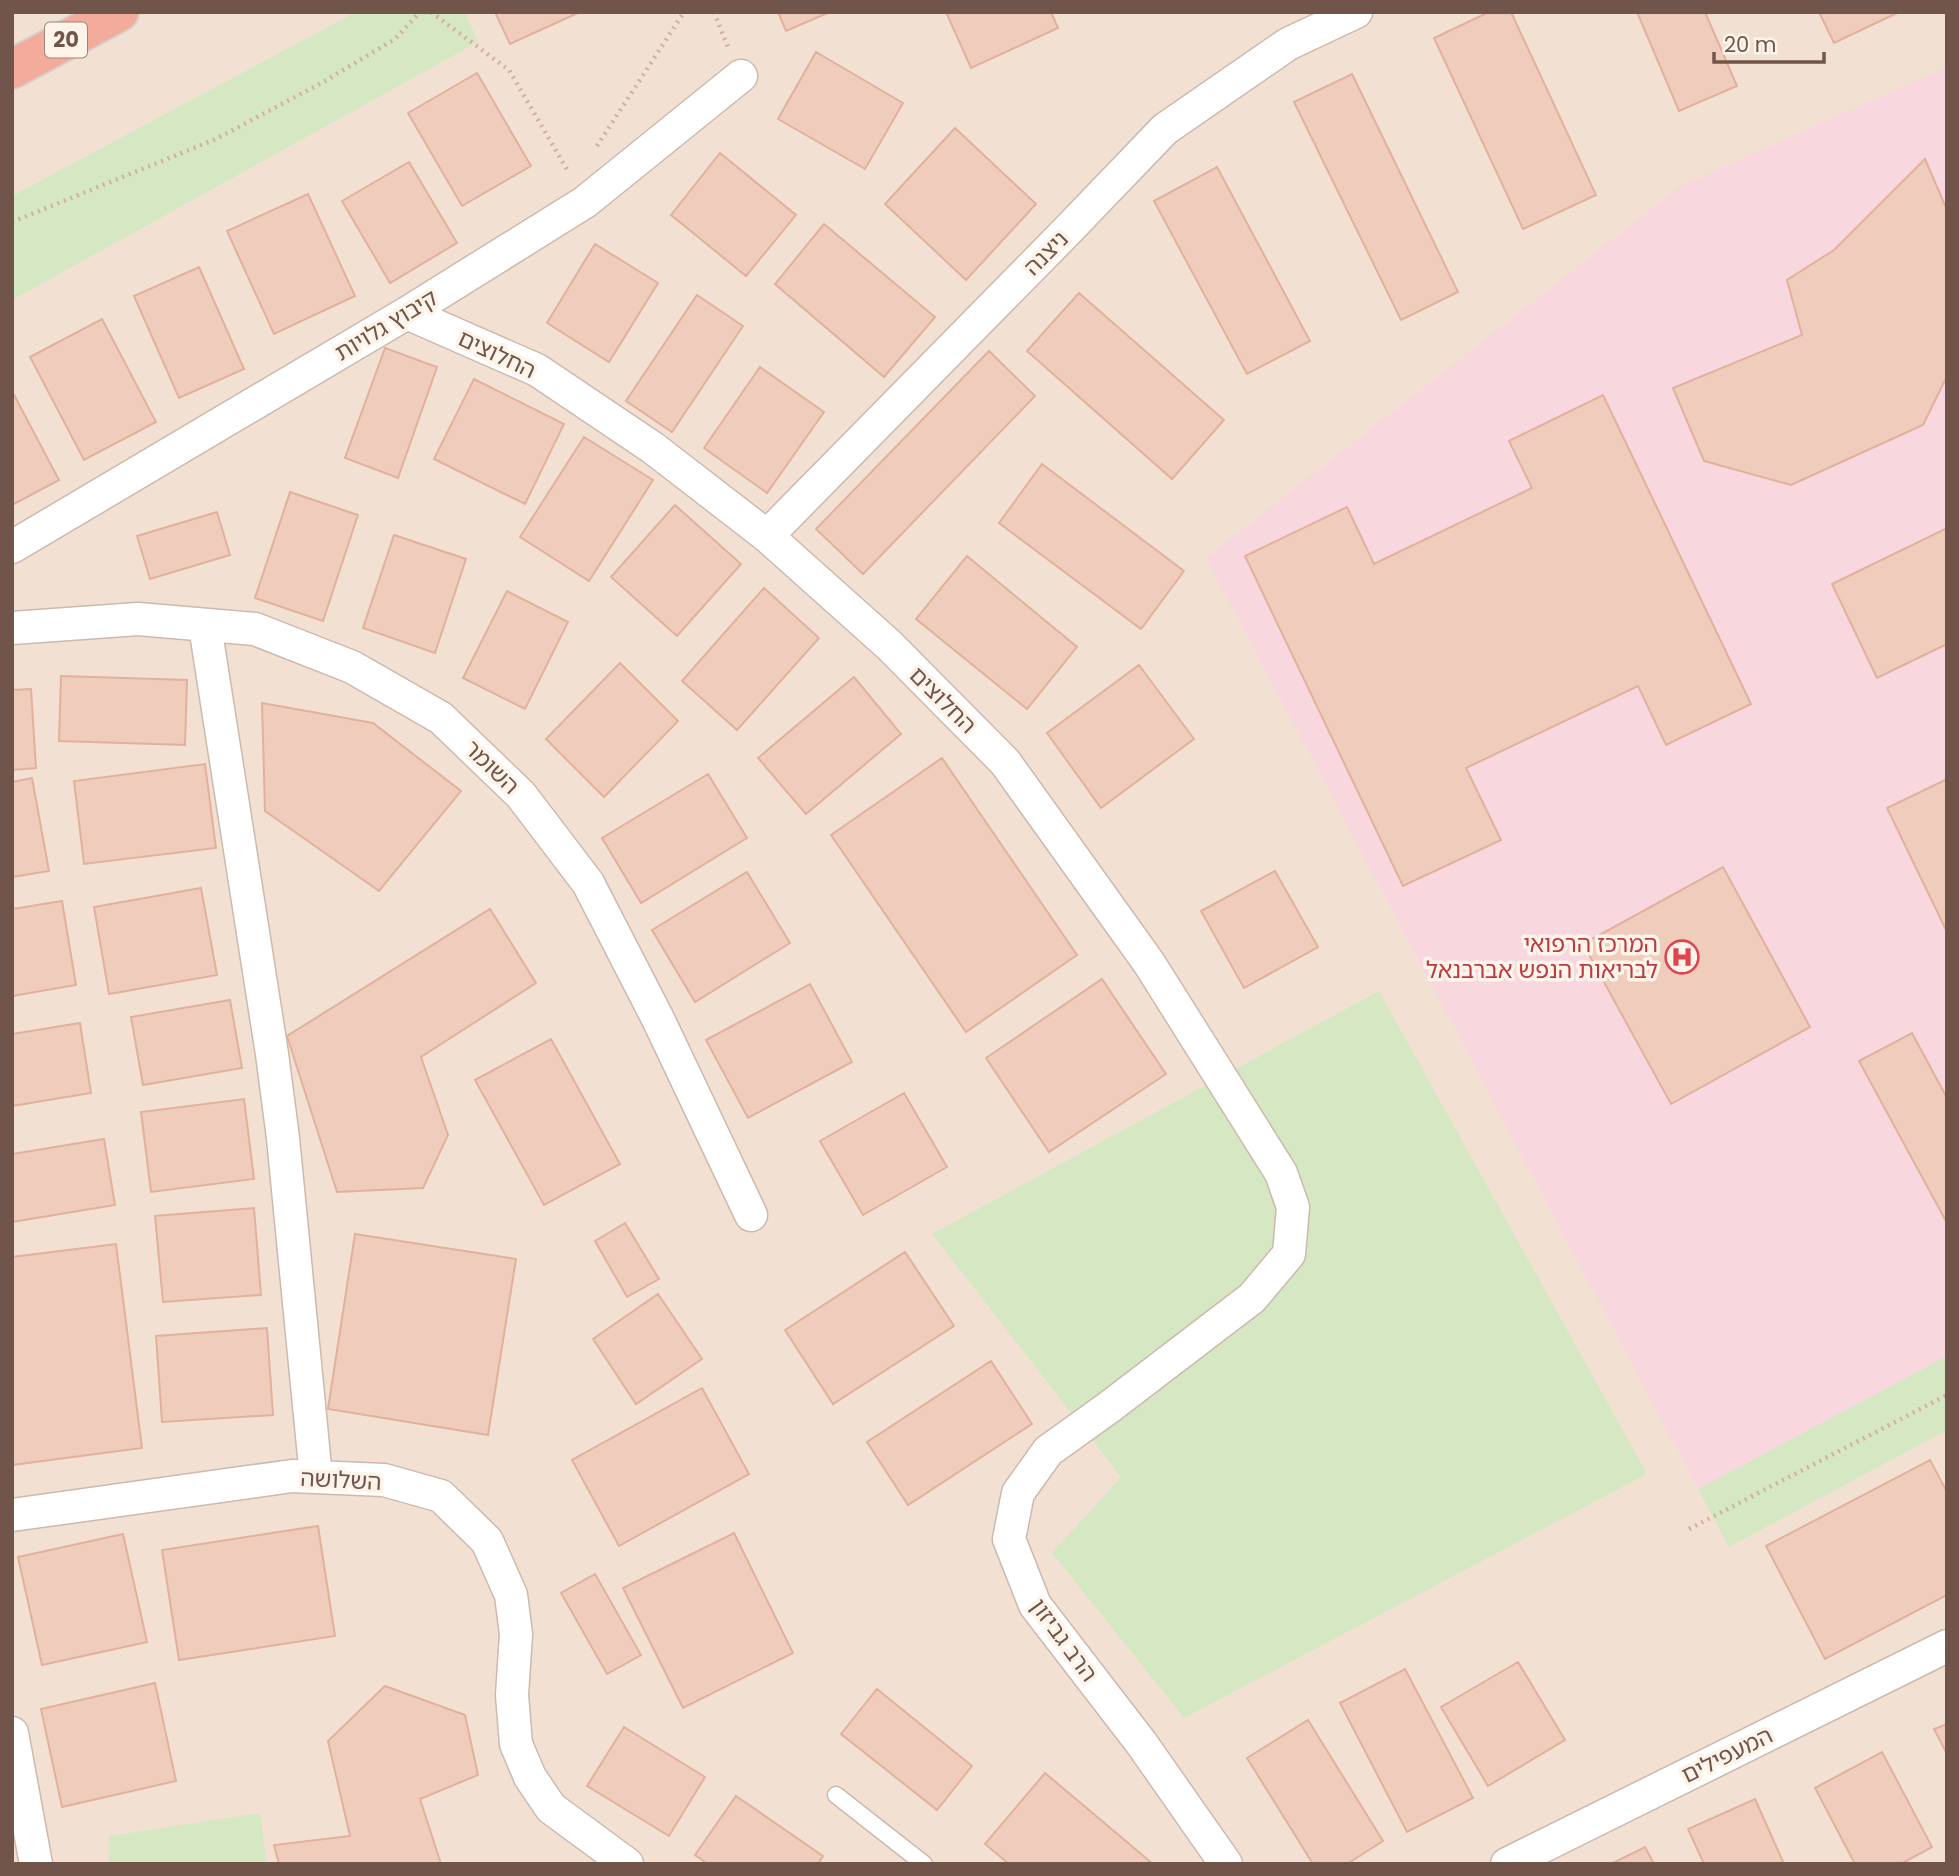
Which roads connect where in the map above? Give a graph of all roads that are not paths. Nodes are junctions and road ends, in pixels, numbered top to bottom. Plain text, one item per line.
1 (119, 12) edge
2 (1356, 12) edge
3 (12, 69) edge
4 (741, 76) dead end
5 (407, 313) junction
6 (767, 536) junction
7 (12, 547) edge
8 (205, 626) junction
9 (12, 628) edge
10 (751, 1215) dead end
11 (1289, 1254) joint
12 (316, 1477) junction
13 (12, 1515) edge
14 (1947, 1646) edge
15 (12, 1734) edge
16 (836, 1795) dead end
17 (36, 1864) edge
18 (626, 1864) edge
19 (924, 1864) edge
20 (1226, 1864) edge
21 (1507, 1864) edge

1 - 3 highway, 20
2 - 6 street, ניצנה
4 - 5 street, קיבוץ גלויות
5 - 6 street, החלוצים
5 - 7 street, קיבוץ גלויות
6 - 11 street, החלוצים
8 - 9 street, השומר
8 - 10 street, השומר
8 - 12 street
11 - 20 street, הרב גביזון
12 - 13 street, השלושה
12 - 18 street, השלושה
14 - 21 street, המעפילים
15 - 17 street
16 - 19 lane

